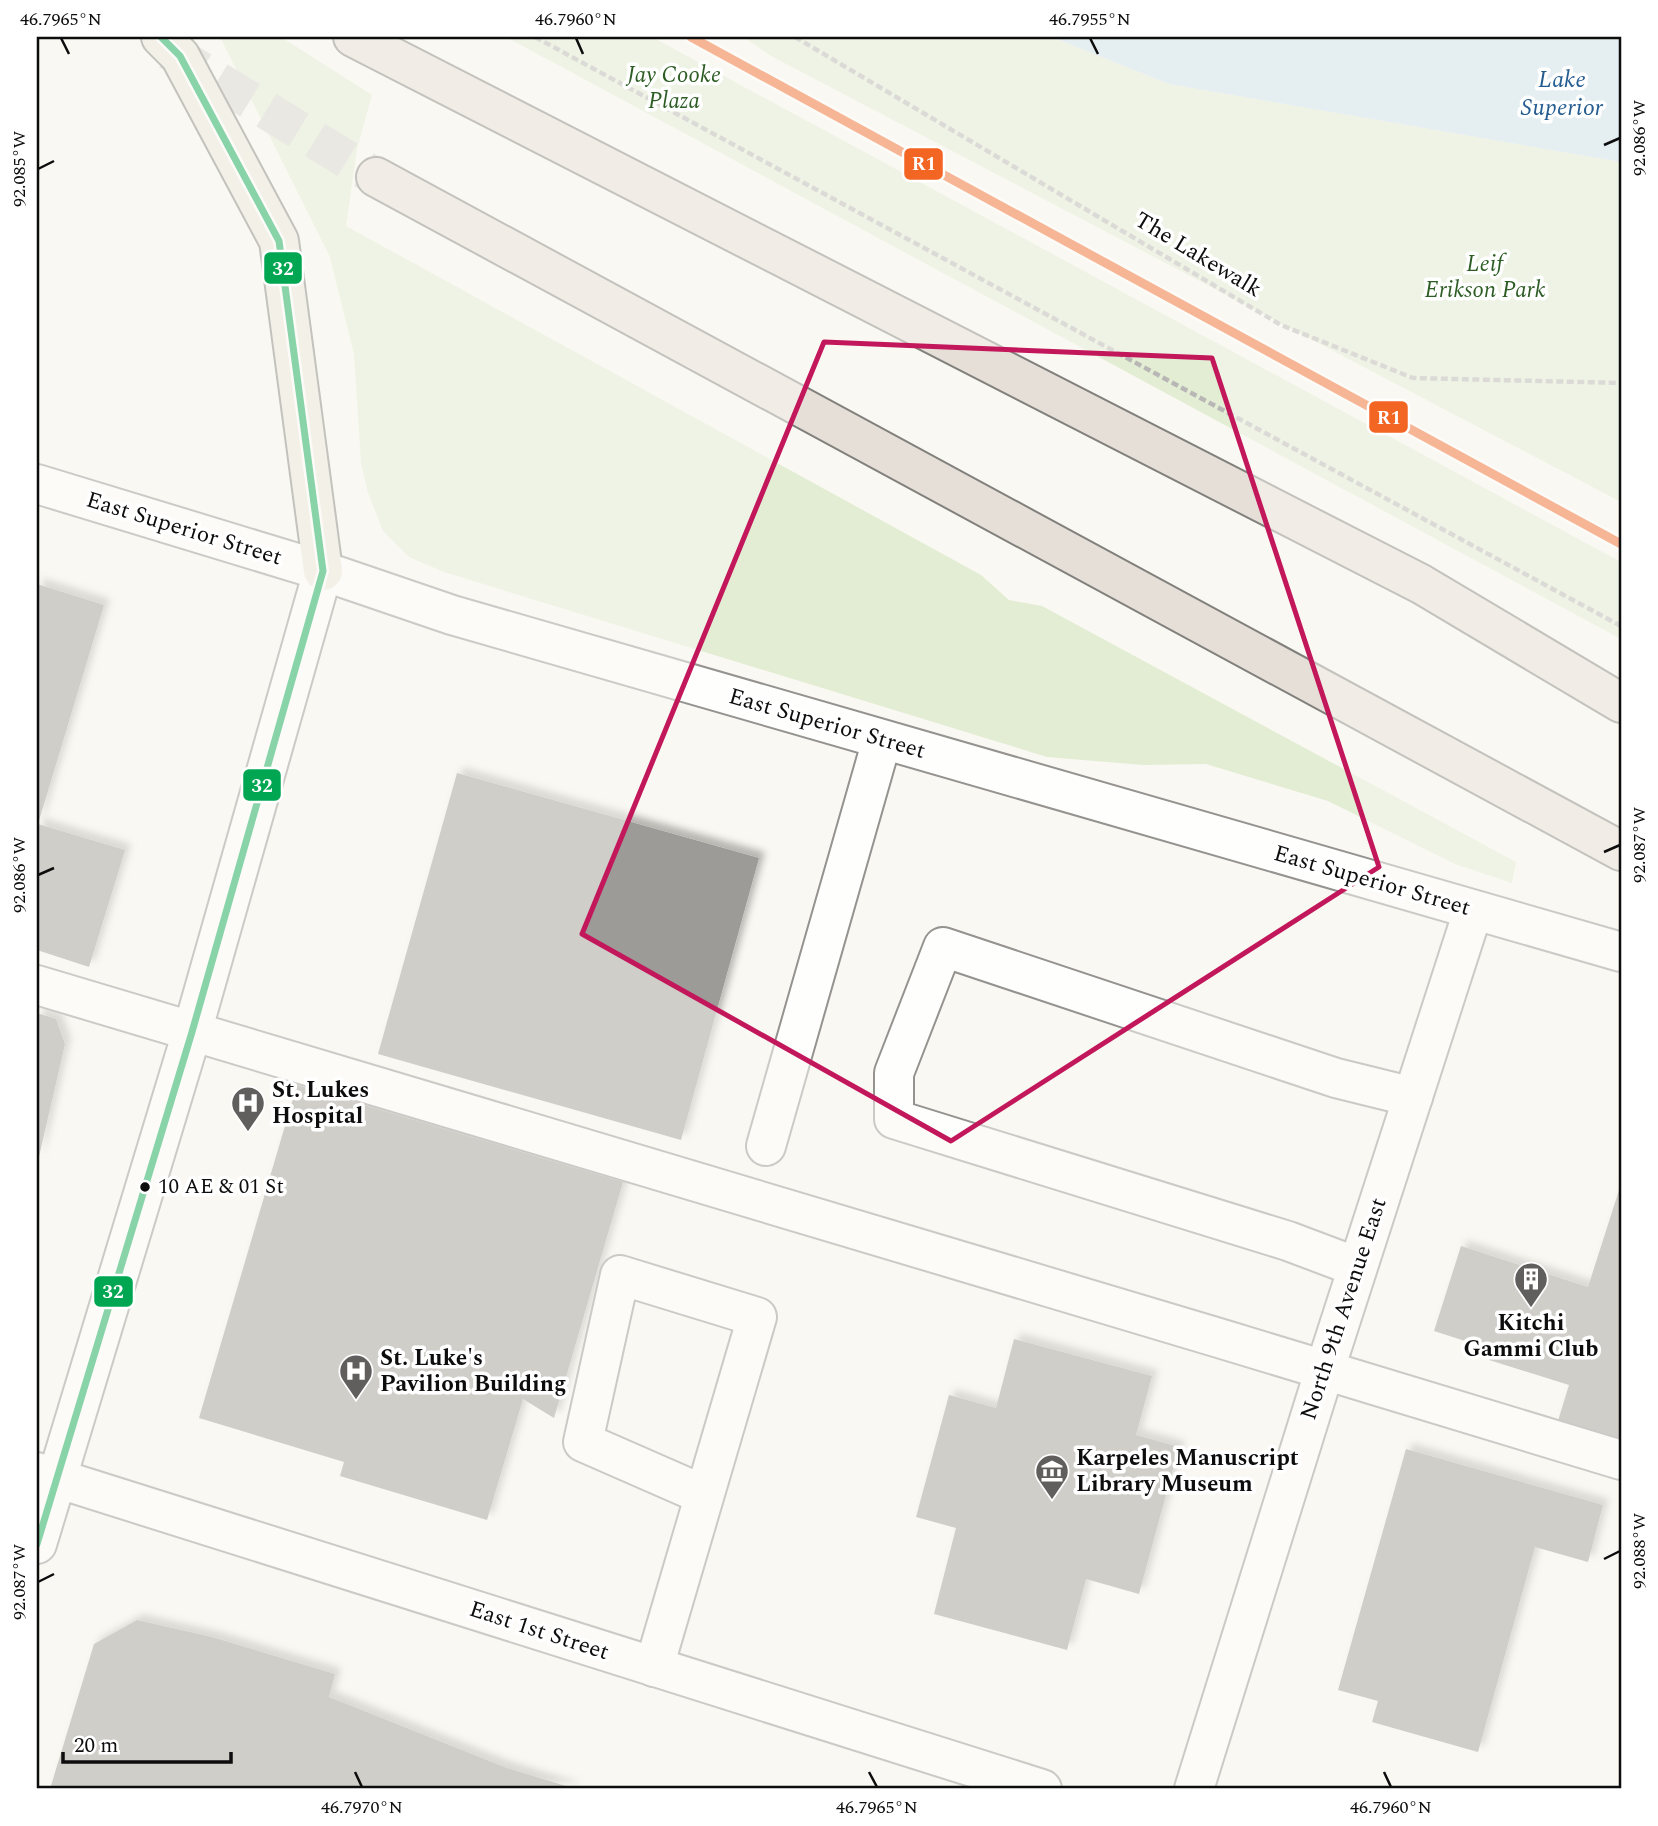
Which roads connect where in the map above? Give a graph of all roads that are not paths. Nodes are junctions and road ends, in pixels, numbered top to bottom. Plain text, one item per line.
1 (161, 37) edge
2 (353, 37) edge
3 (376, 177) tunnel mouth
4 (37, 484) edge
5 (323, 571) junction
6 (1621, 703) edge
7 (882, 740) junction
8 (1621, 850) edge
9 (1473, 911) junction
10 (1621, 952) edge
11 (37, 985) edge
12 (192, 1032) junction
13 (1413, 1097) junction
14 (766, 1146) dead end
15 (1357, 1267) junction
16 (1325, 1369) junction
17 (1621, 1460) edge
18 (47, 1475) edge
19 (704, 1495) junction
20 (37, 1544) edge
21 (654, 1667) junction
22 (1042, 1789) edge
23 (1194, 1789) edge

1 - 5 main road
2 - 6 highway
3 - 8 highway
4 - 5 street, East Superior Street
5 - 7 street, East Superior Street
5 - 12 street
7 - 9 street, East Superior Street
7 - 14 street
9 - 10 street, East Superior Street
9 - 13 street, North 9th Avenue East
11 - 12 street
12 - 16 street
12 - 18 street
13 - 15 street, North 9th Avenue East
13 - 15 street
15 - 16 street, North 9th Avenue East
16 - 17 street
16 - 23 street, North 9th Avenue East
18 - 20 street
18 - 21 street, East 1st Street
19 - 19 street
19 - 21 street
21 - 22 street, East 1st Street

